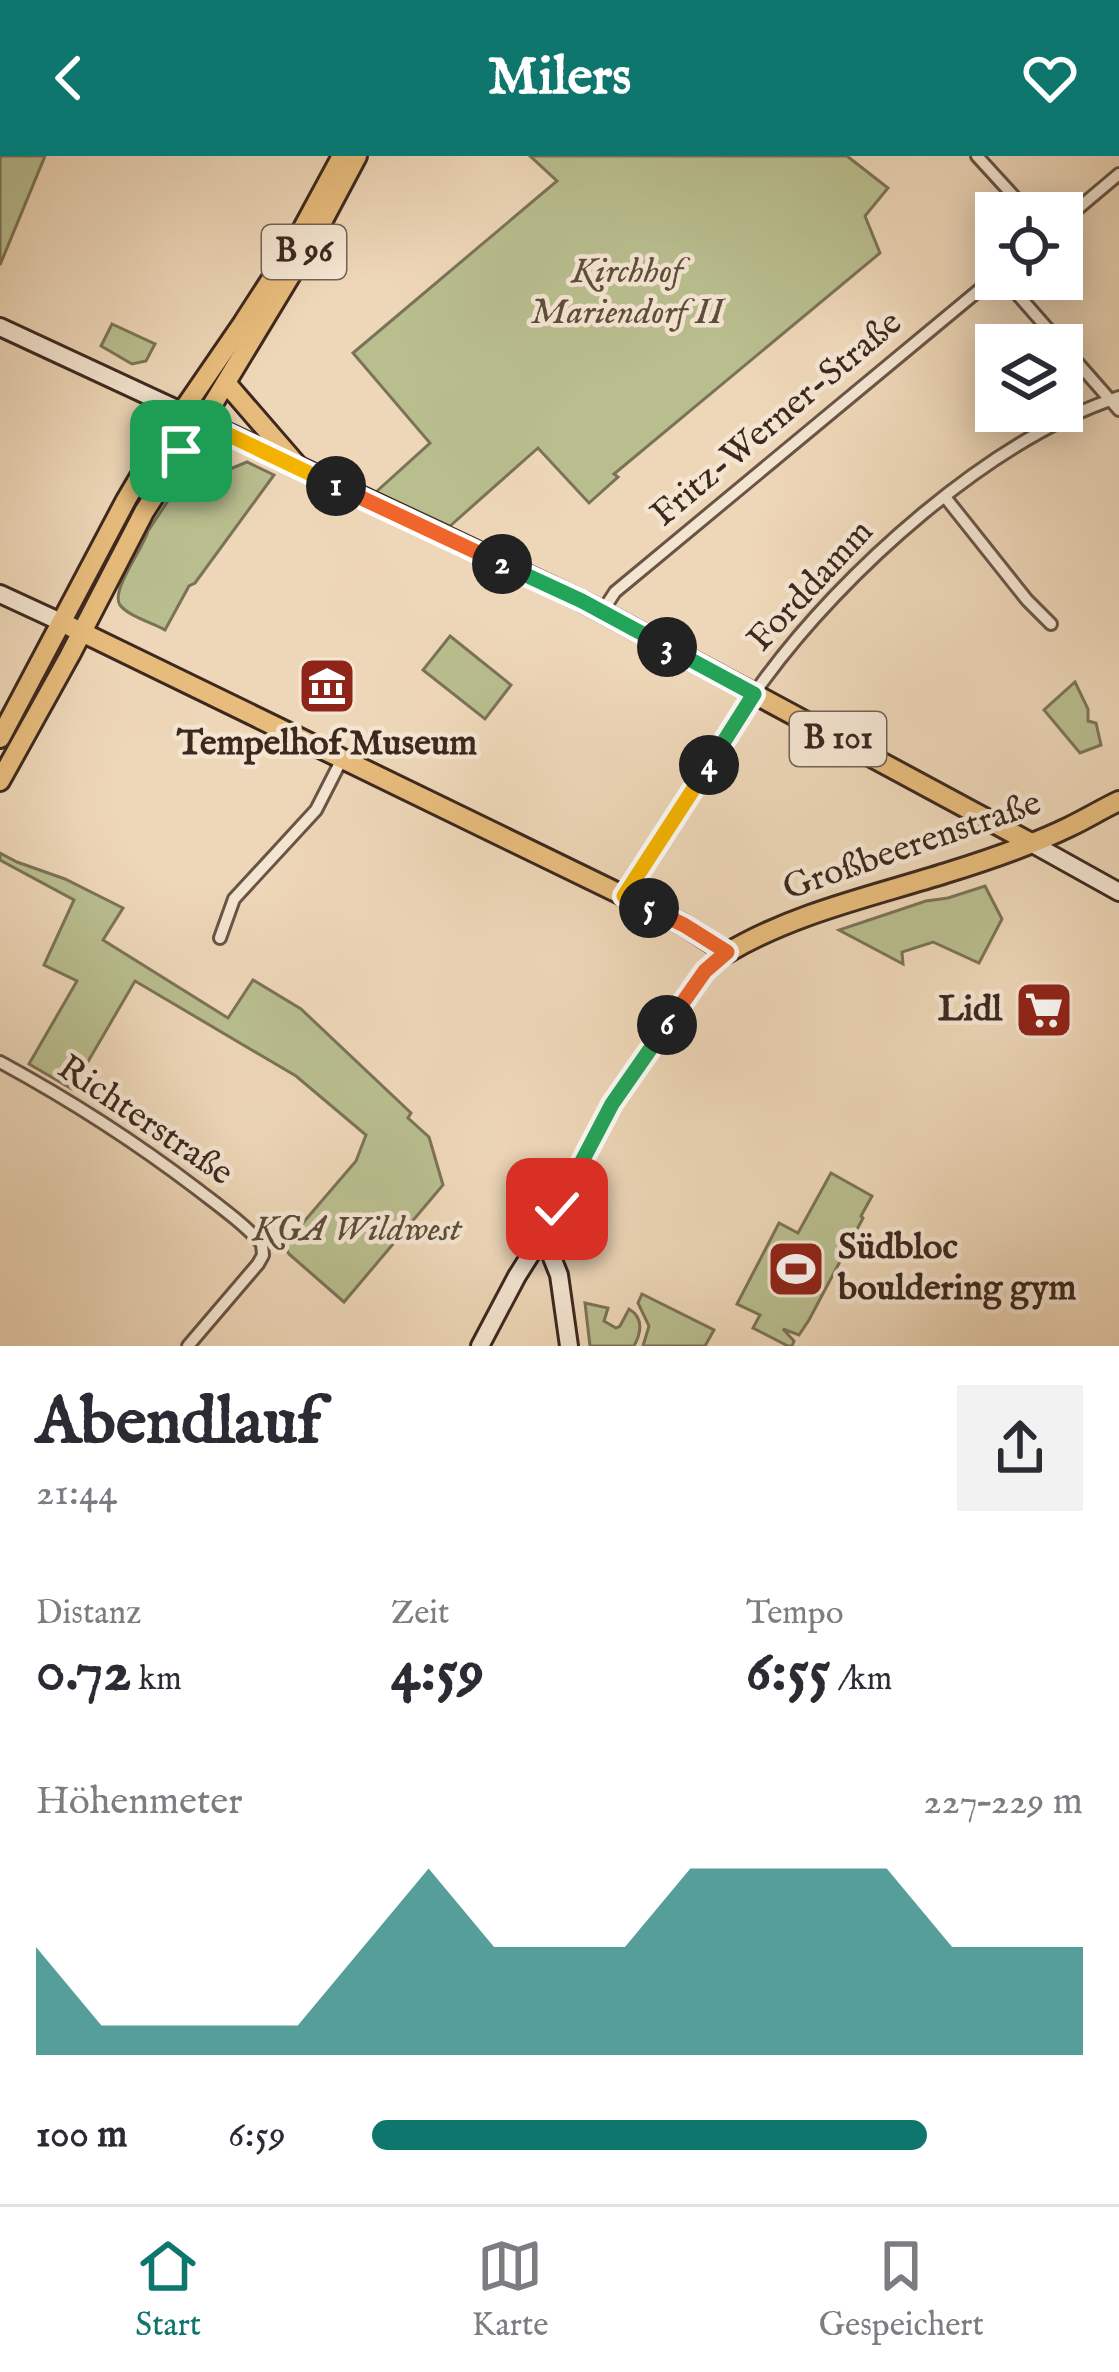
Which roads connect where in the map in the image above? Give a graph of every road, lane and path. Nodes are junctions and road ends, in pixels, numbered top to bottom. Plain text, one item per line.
1 (342, 156) edge
2 (357, 156) edge
3 (977, 156) edge
4 (1119, 174) edge
5 (1010, 192) edge
6 (1083, 204) edge
7 (975, 298) edge
8 (1020, 300) edge
9 (1043, 324) edge
10 (0, 327) edge
11 (1083, 367) edge
12 (226, 383) junction
13 (1116, 402) edge
14 (183, 412) junction
15 (202, 422) junction
16 (302, 470) junction
17 (945, 497) junction
18 (0, 594) edge
19 (602, 612) junction
20 (63, 623) junction
21 (1051, 624) dead end
22 (82, 632) junction
23 (754, 694) junction
24 (0, 738) edge
25 (342, 759) junction
26 (0, 781) edge
27 (1119, 801) edge
28 (1031, 843) junction
29 (1119, 892) edge
30 (624, 896) junction
31 (220, 938) dead end
32 (727, 952) junction
33 (0, 1062) edge
34 (543, 1235) junction
35 (188, 1346) edge
36 (480, 1346) edge
37 (569, 1346) edge

1 - 14 main road, B 96
2 - 12 main road, B 96
3 - 5 street
4 - 6 street
7 - 19 street, Fritz-Werner-Straße
8 - 9 street
10 - 14 main road
11 - 13 street
12 - 15 main road, B 96
12 - 16 main road, B 101
13 - 17 street, Forddamm
14 - 15 main road
14 - 20 main road, B 96
15 - 16 main road, B 101
15 - 22 main road, B 96
16 - 19 main road, B 101
17 - 21 street
17 - 23 street, Forddamm
18 - 20 main road
19 - 23 main road, B 101
20 - 22 main road
20 - 24 main road, B 96
22 - 25 main road
22 - 26 main road, B 96
23 - 28 main road, B 101
23 - 30 street, Forddamm
25 - 30 main road
25 - 31 street
27 - 28 main road, Großbeerenstraße
28 - 29 main road
28 - 32 main road, Großbeerenstraße
30 - 32 main road
32 - 34 main road
33 - 35 street, Richterstraße
34 - 36 main road
34 - 37 main road

